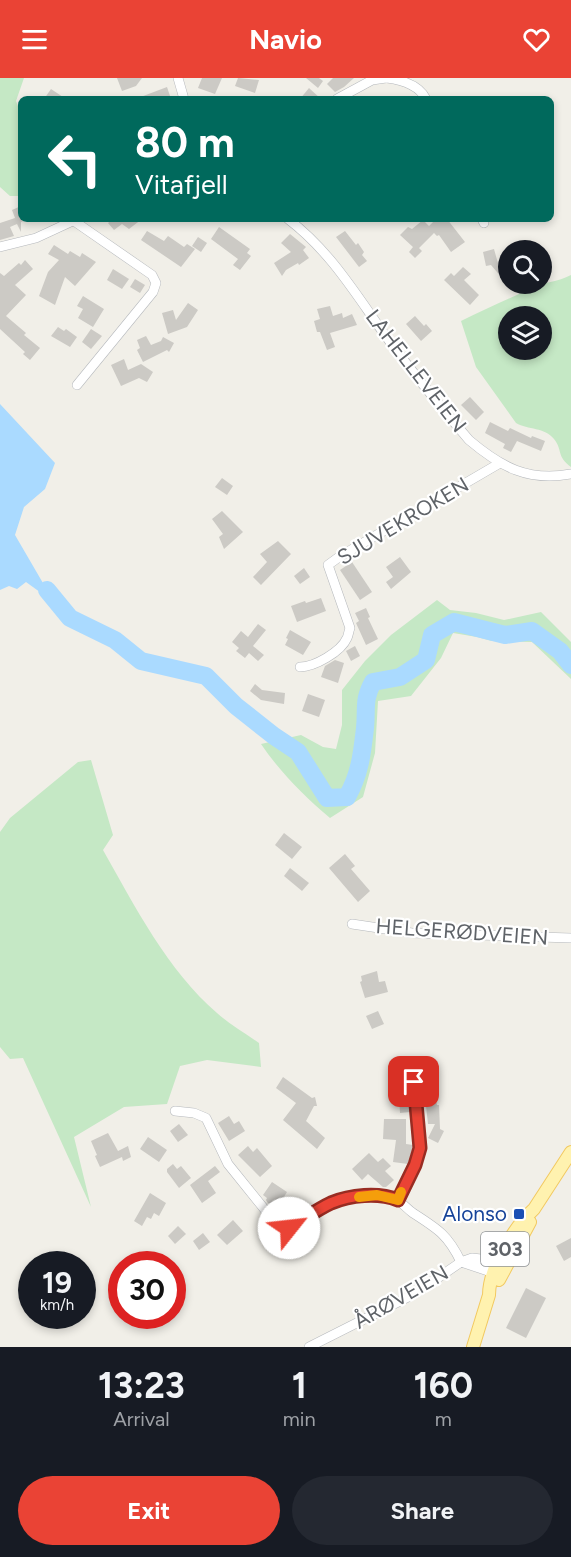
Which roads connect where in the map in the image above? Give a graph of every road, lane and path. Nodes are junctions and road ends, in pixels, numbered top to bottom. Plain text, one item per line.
1 (178, 78) edge
2 (387, 78) edge
3 (183, 96) edge
4 (343, 96) edge
5 (424, 96) edge
6 (71, 222) edge
7 (78, 222) edge
8 (291, 222) edge
9 (0, 247) edge
10 (77, 385) dead end
11 (500, 463) junction
12 (571, 474) edge
13 (300, 667) dead end
14 (352, 924) dead end
15 (571, 938) edge
16 (414, 1082) dead end
17 (175, 1111) dead end
18 (571, 1152) edge
19 (398, 1200) junction
20 (461, 1262) junction
21 (499, 1268) junction
22 (309, 1347) edge
23 (473, 1347) edge

1 - 3 street
2 - 4 street
2 - 5 street
6 - 9 street
7 - 10 street
8 - 11 street, LAHELLEVEIEN
11 - 12 street, LAHELLEVEIEN
11 - 13 street, SJUVEKROKEN
14 - 15 street, HELGERØDVEIEN
16 - 19 street
17 - 19 street
18 - 21 main road, 303
19 - 20 street
20 - 21 street, ÅRØVEIEN
20 - 22 street, ÅRØVEIEN
21 - 23 main road, 303

